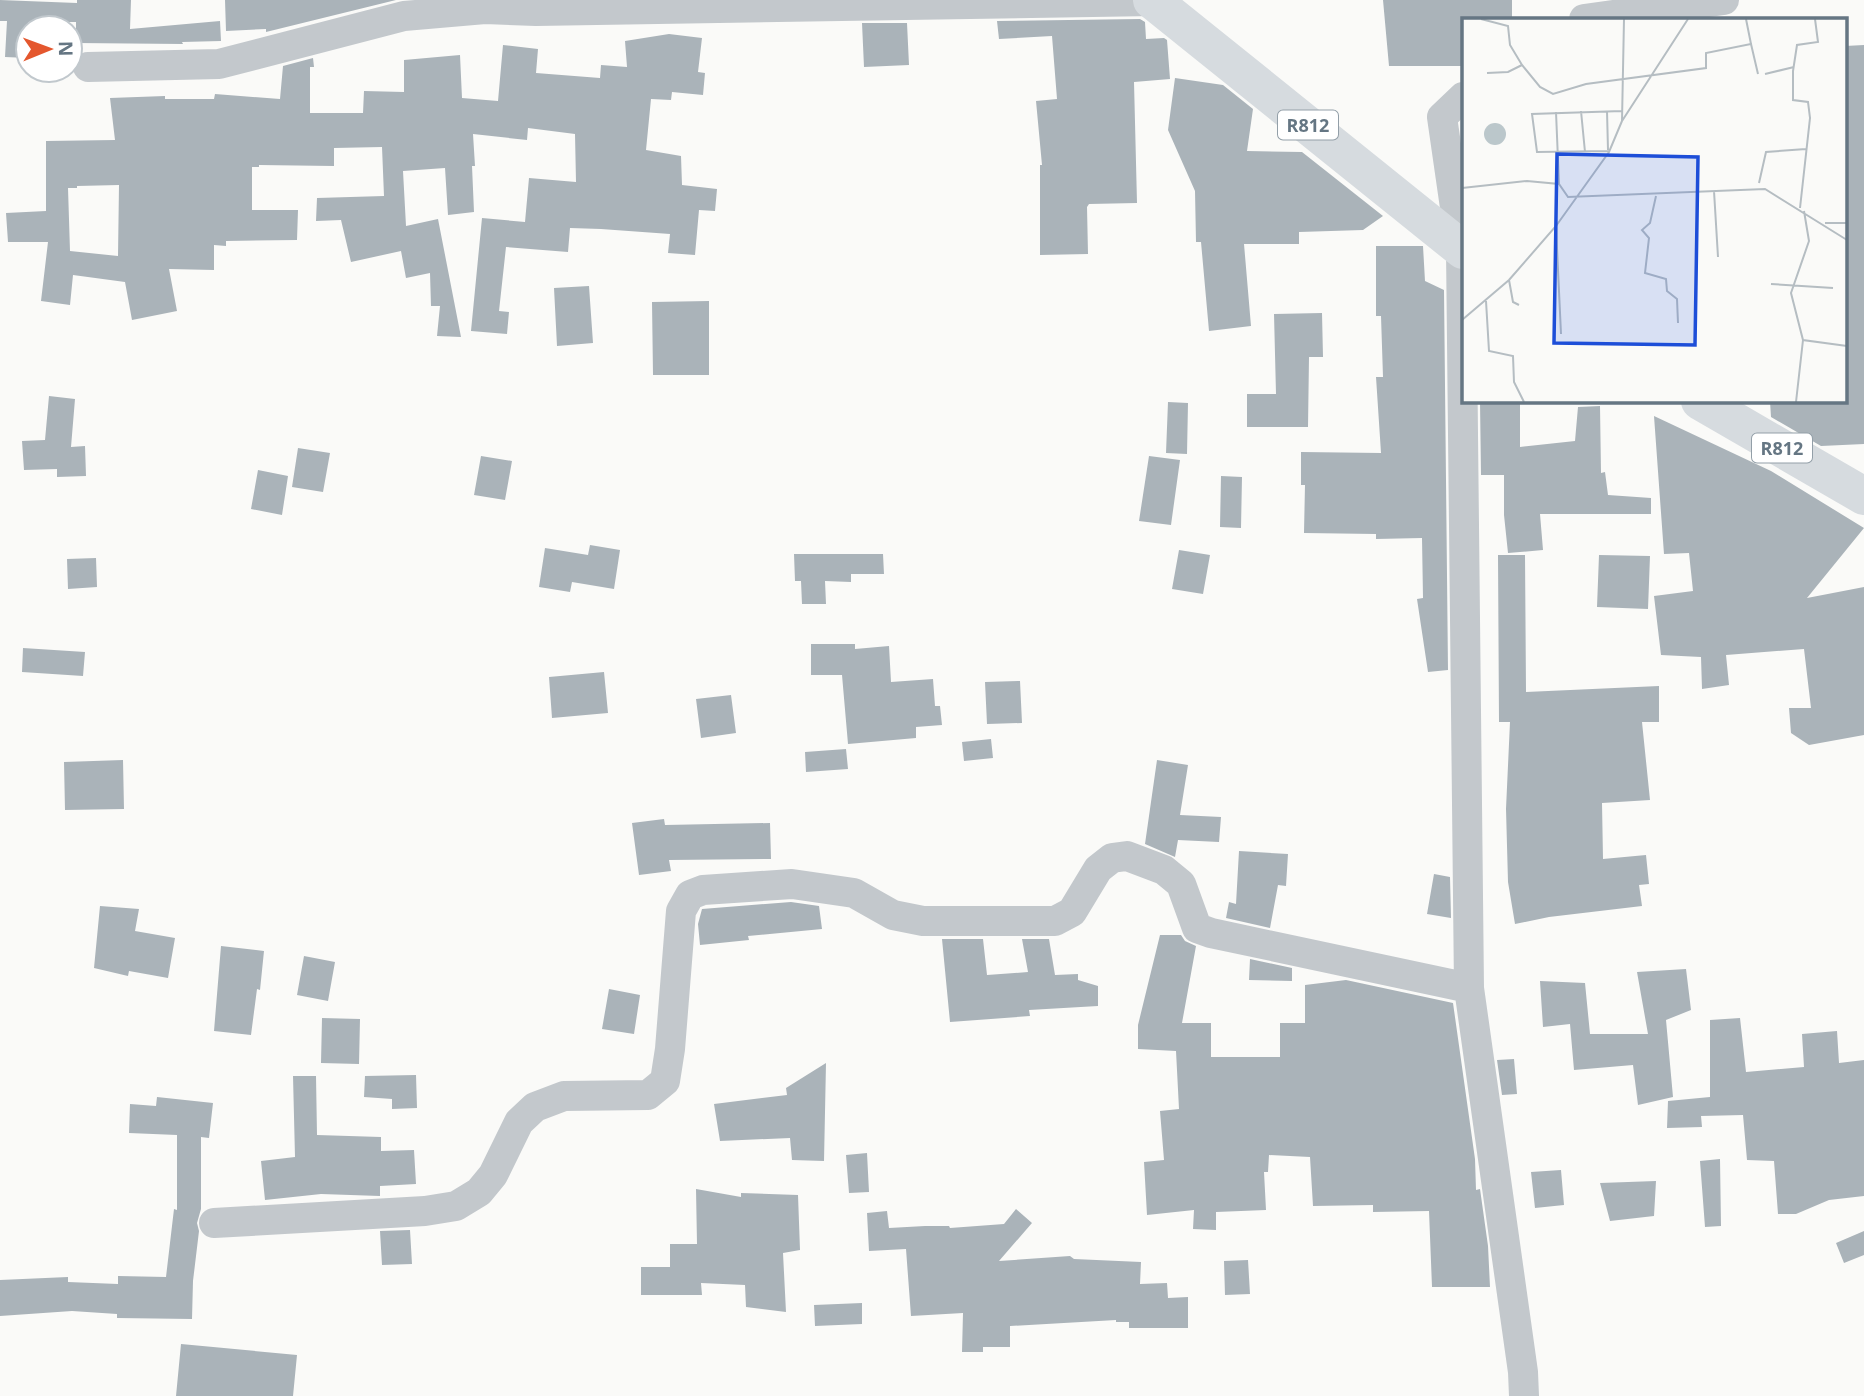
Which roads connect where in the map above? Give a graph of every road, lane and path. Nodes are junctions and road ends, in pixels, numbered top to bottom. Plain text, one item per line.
1 (1568, 0) edge
2 (1724, 0) edge
3 (1153, 1) edge
4 (1568, 18) edge
5 (1591, 18) edge
6 (88, 67) dead end
7 (1462, 98) edge
8 (1462, 249) edge
9 (1463, 402) edge
10 (1702, 402) edge
11 (1864, 496) edge
12 (1469, 988) junction
13 (214, 1223) dead end
14 (1524, 1396) edge

1 - 4 street
2 - 5 street
3 - 6 street
3 - 8 main road, R812
7 - 8 street
9 - 12 street
10 - 11 main road, R812
12 - 13 street
12 - 14 street

